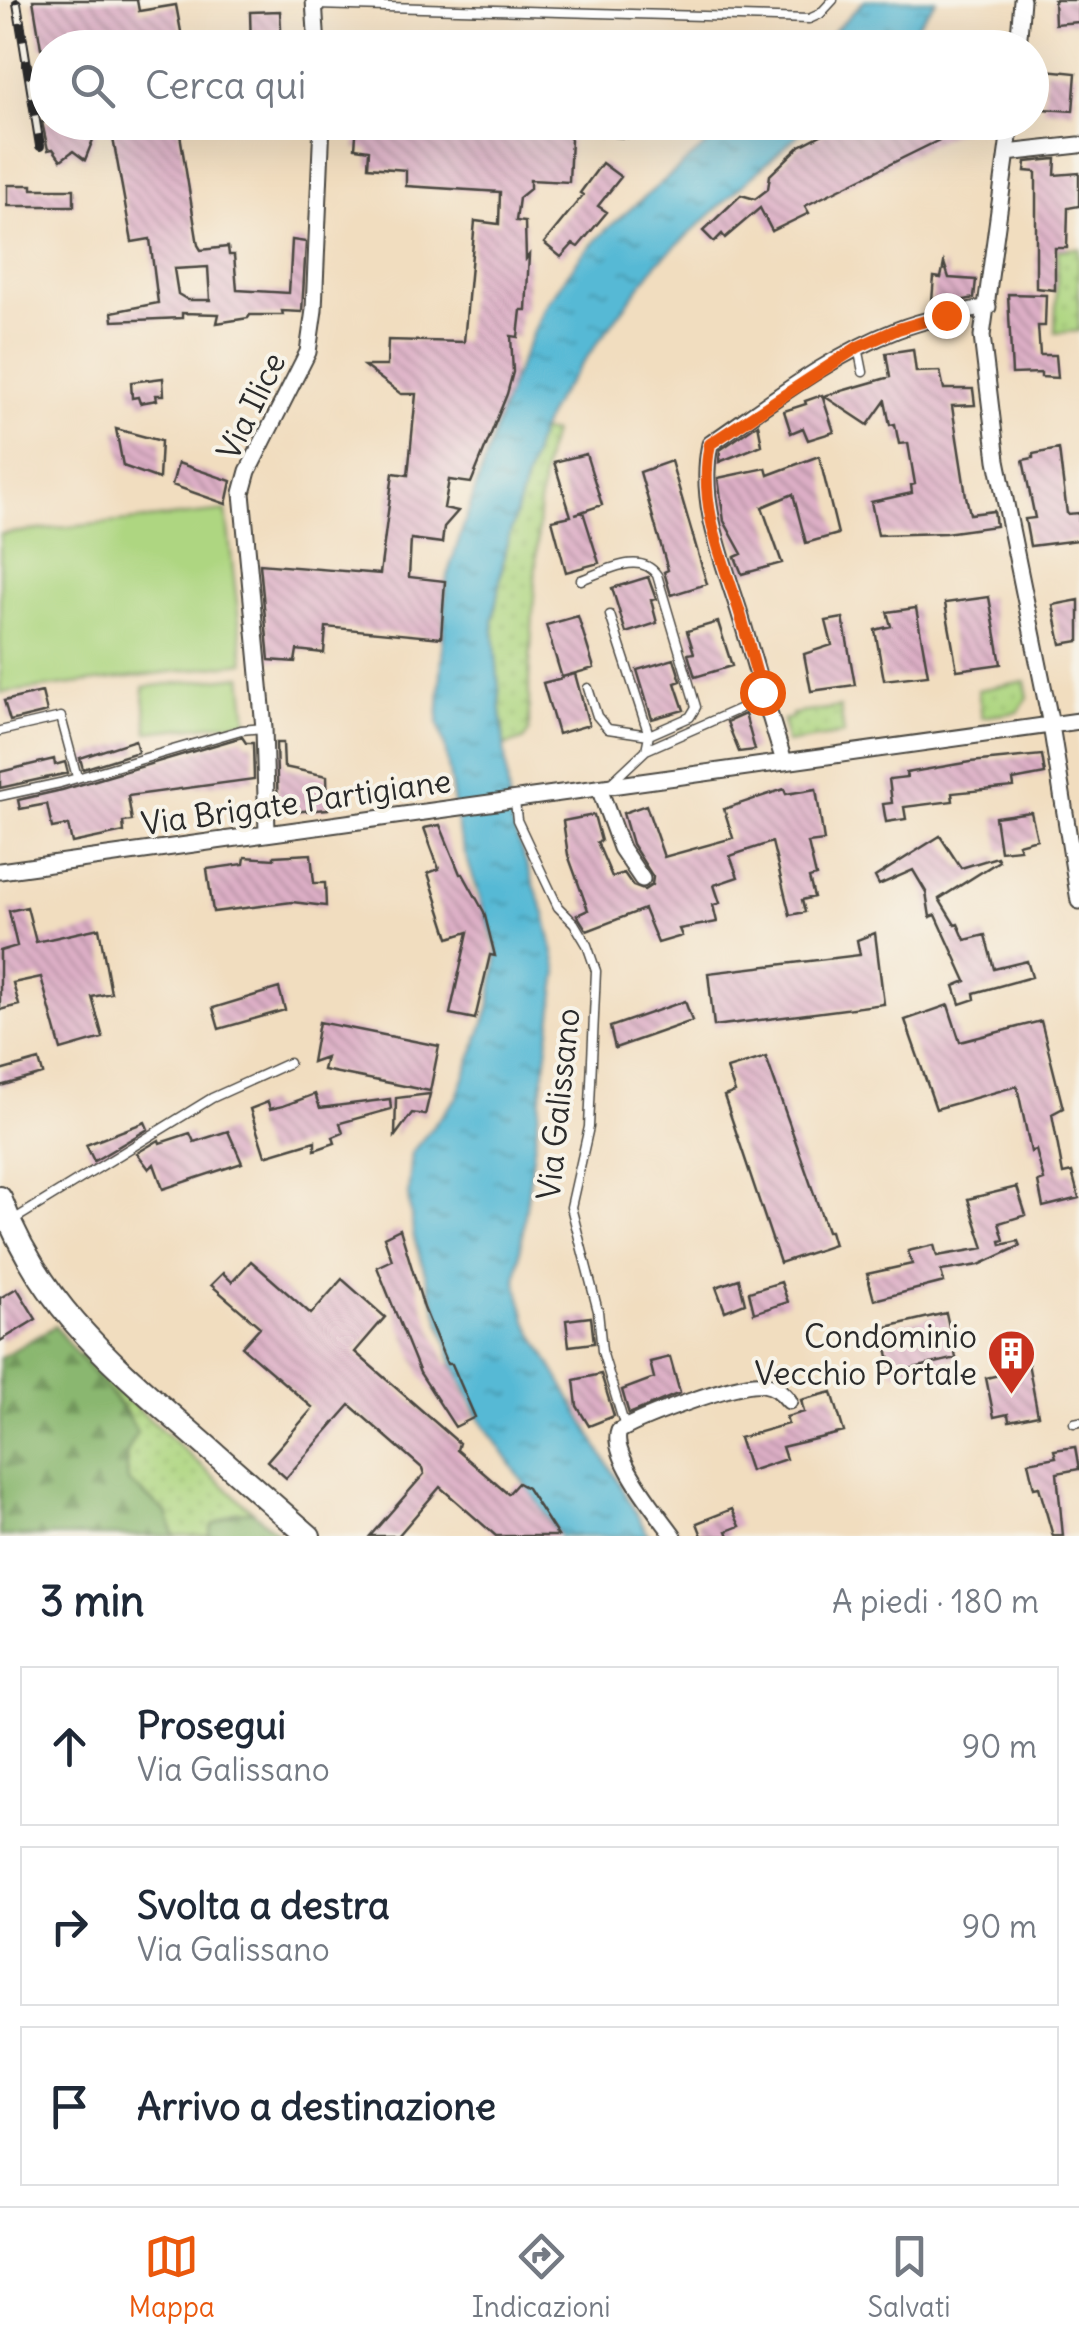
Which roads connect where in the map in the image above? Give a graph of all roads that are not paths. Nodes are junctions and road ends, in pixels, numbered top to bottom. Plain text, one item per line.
1 (832, 0) edge
2 (1022, 0) edge
3 (314, 2) edge
4 (316, 30) edge
5 (1020, 30) edge
6 (321, 140) edge
7 (1008, 140) edge
8 (1079, 146) edge
9 (1006, 153) junction
10 (988, 307) junction
11 (858, 347) junction
12 (864, 372) dead end
13 (581, 580) dead end
14 (610, 615) dead end
15 (588, 688) dead end
16 (762, 692) junction
17 (1079, 721) edge
18 (1051, 725) junction
19 (264, 728) junction
20 (0, 731) edge
21 (649, 734) junction
22 (646, 750) junction
23 (784, 761) junction
24 (77, 776) junction
25 (604, 787) junction
26 (0, 796) edge
27 (515, 801) junction
28 (267, 832) junction
29 (0, 871) edge
30 (642, 879) dead end
31 (1079, 901) edge
32 (289, 1064) dead end
33 (3, 1206) edge
34 (789, 1400) dead end
35 (625, 1427) junction
36 (309, 1536) edge
37 (674, 1536) edge

1 - 3 lane
2 - 5 street
3 - 4 street
6 - 19 street, Via Ilice
7 - 9 street
8 - 9 street
9 - 10 street
10 - 11 street
10 - 18 street
11 - 12 lane
11 - 16 street
13 - 21 lane
14 - 21 lane
15 - 21 lane
16 - 22 lane
16 - 23 street
17 - 18 street, Via Brigate Partigiane
18 - 23 street, Via Brigate Partigiane
18 - 31 street
19 - 24 lane
19 - 28 street, Via Ilice
20 - 24 lane
21 - 22 lane
22 - 25 lane
23 - 25 street, Via Brigate Partigiane
24 - 26 lane
25 - 27 street, Via Brigate Partigiane
25 - 30 street
27 - 28 street, Via Brigate Partigiane
27 - 35 lane, Via Galissano
28 - 29 street, Via Brigate Partigiane
32 - 33 lane
33 - 36 main road
34 - 35 street
35 - 37 street, Via Galissano

